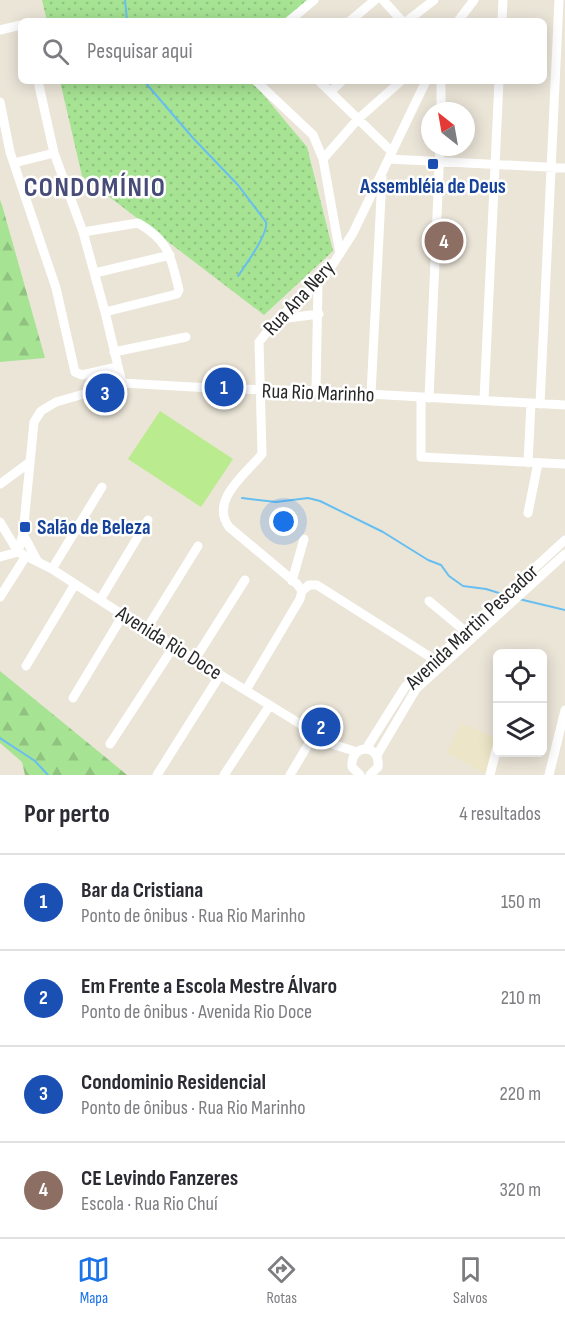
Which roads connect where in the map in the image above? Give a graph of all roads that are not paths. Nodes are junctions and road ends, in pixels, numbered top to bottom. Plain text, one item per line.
1 (314, 0) edge
2 (375, 0) edge
3 (383, 0) edge
4 (434, 0) edge
5 (474, 0) edge
6 (504, 0) edge
7 (559, 0) edge
8 (293, 18) edge
9 (354, 18) edge
10 (399, 18) edge
11 (411, 18) edge
12 (460, 18) edge
13 (502, 18) edge
14 (18, 26) edge
15 (0, 30) edge
16 (39, 84) edge
17 (259, 84) edge
18 (322, 84) edge
19 (339, 84) edge
20 (398, 84) edge
21 (422, 84) edge
22 (441, 84) edge
23 (499, 84) edge
24 (330, 92) junction
25 (554, 94) junction
26 (565, 94) edge
27 (0, 102) edge
28 (441, 102) edge
29 (358, 119) junction
30 (54, 153) junction
31 (390, 155) junction
32 (439, 156) edge
33 (439, 161) junction
34 (323, 163) junction
35 (14, 164) junction
36 (494, 164) junction
37 (551, 167) junction
38 (565, 168) edge
39 (382, 171) junction
40 (83, 232) junction
41 (170, 255) junction
42 (340, 255) junction
43 (95, 273) junction
44 (318, 283) junction
45 (105, 312) junction
46 (319, 314) junction
47 (280, 319) junction
48 (186, 337) dead end
49 (114, 352) junction
50 (117, 367) junction
51 (122, 383) junction
52 (261, 390) junction
53 (316, 391) junction
54 (371, 394) junction
55 (425, 398) junction
56 (484, 400) junction
57 (536, 404) junction
58 (565, 405) edge
59 (30, 462) junction
60 (533, 463) junction
61 (565, 464) edge
62 (0, 484) edge
63 (102, 487) dead end
64 (528, 513) dead end
65 (148, 520) dead end
66 (0, 522) edge
67 (23, 534) junction
68 (304, 539) dead end
69 (565, 540) edge
70 (198, 546) dead end
71 (22, 554) junction
72 (565, 554) edge
73 (0, 557) edge
74 (38, 562) junction
75 (52, 569) junction
76 (245, 580) dead end
77 (292, 580) junction
78 (75, 584) junction
79 (302, 591) junction
80 (0, 597) edge
81 (100, 600) junction
82 (429, 600) dead end
83 (123, 615) junction
84 (146, 630) junction
85 (465, 631) junction
86 (174, 646) junction
87 (195, 659) junction
88 (435, 660) junction
89 (26, 666) dead end
90 (220, 675) junction
91 (246, 690) junction
92 (73, 698) dead end
93 (270, 705) junction
94 (565, 710) edge
95 (315, 733) junction
96 (110, 744) dead end
97 (335, 745) junction
98 (361, 750) junction
99 (377, 755) junction
100 (494, 757) edge
101 (352, 762) junction
102 (375, 773) edge
103 (356, 774) edge
104 (157, 775) edge
105 (224, 775) edge
106 (290, 775) edge
107 (387, 775) edge
108 (490, 775) edge
109 (549, 775) edge

1 - 8 street
2 - 9 street
3 - 10 street
4 - 11 street
5 - 12 street
6 - 13 street
7 - 25 street
14 - 15 street
16 - 30 street
17 - 34 street
18 - 24 street
19 - 24 street
20 - 29 street
21 - 31 street, Rua Ana Nery
22 - 28 street
23 - 36 street
24 - 29 street
25 - 26 street
25 - 37 street
27 - 35 street
29 - 31 street
29 - 34 street
30 - 35 street
30 - 40 street
31 - 33 street
31 - 39 street, Rua Ana Nery
32 - 33 street
33 - 36 street
33 - 55 street
34 - 42 street
35 - 50 street
36 - 37 street
36 - 56 street
37 - 38 street
37 - 57 street
39 - 42 street, Rua Ana Nery
39 - 54 street
40 - 41 street
40 - 43 street
41 - 43 street
41 - 45 street
42 - 44 street, Rua Ana Nery
43 - 45 street
44 - 46 street
44 - 47 street, Rua Ana Nery
45 - 49 street
46 - 47 street
46 - 53 street
47 - 52 street, Rua Ana Nery
48 - 49 street
49 - 50 street
50 - 51 street
51 - 52 street, Rua Rio Marinho
51 - 59 street, Rua Rio Marinho
52 - 53 street, Rua Rio Marinho
52 - 77 street, Rua Ana Nery
53 - 54 street, Rua Rio Marinho
54 - 55 street, Rua Rio Marinho
55 - 56 street, Rua Rio Marinho
55 - 60 street
56 - 57 street, Rua Rio Marinho
57 - 58 street, Rua Rio Marinho
57 - 60 street
59 - 62 street
59 - 67 street, Rua Rio Marinho
60 - 61 street
60 - 64 street
63 - 75 street
65 - 81 street
66 - 71 street
67 - 71 street, Rua Rio Marinho
67 - 74 street
68 - 77 street
69 - 85 street, Avenida Martin Pescador
70 - 84 street
71 - 73 street
71 - 74 street, Avenida Rio Doce
71 - 80 street, Rua Rio Marinho
72 - 99 street, Avenida Martin Pescador
74 - 75 street, Avenida Rio Doce
75 - 78 street, Avenida Rio Doce
76 - 87 street
77 - 79 street
78 - 81 street, Avenida Rio Doce
78 - 89 street
79 - 88 street
79 - 91 street
81 - 83 street, Avenida Rio Doce
82 - 85 street
83 - 84 street, Avenida Rio Doce
83 - 92 street
84 - 86 street, Avenida Rio Doce
85 - 88 street, Avenida Martin Pescador
86 - 87 street, Avenida Rio Doce
86 - 96 street
87 - 90 street, Avenida Rio Doce
88 - 98 street, Avenida Martin Pescador
90 - 91 street, Avenida Rio Doce
90 - 104 street
91 - 93 street, Avenida Rio Doce
93 - 95 street, Avenida Rio Doce
93 - 105 street
94 - 109 street
95 - 97 street, Avenida Rio Doce
95 - 106 street
97 - 98 street, Avenida Rio Doce
97 - 101 street, Avenida Rio Doce
98 - 99 street, Avenida Rio Doce
98 - 101 street, Avenida Martin Pescador
99 - 102 street
100 - 108 street
101 - 103 street
102 - 107 street

